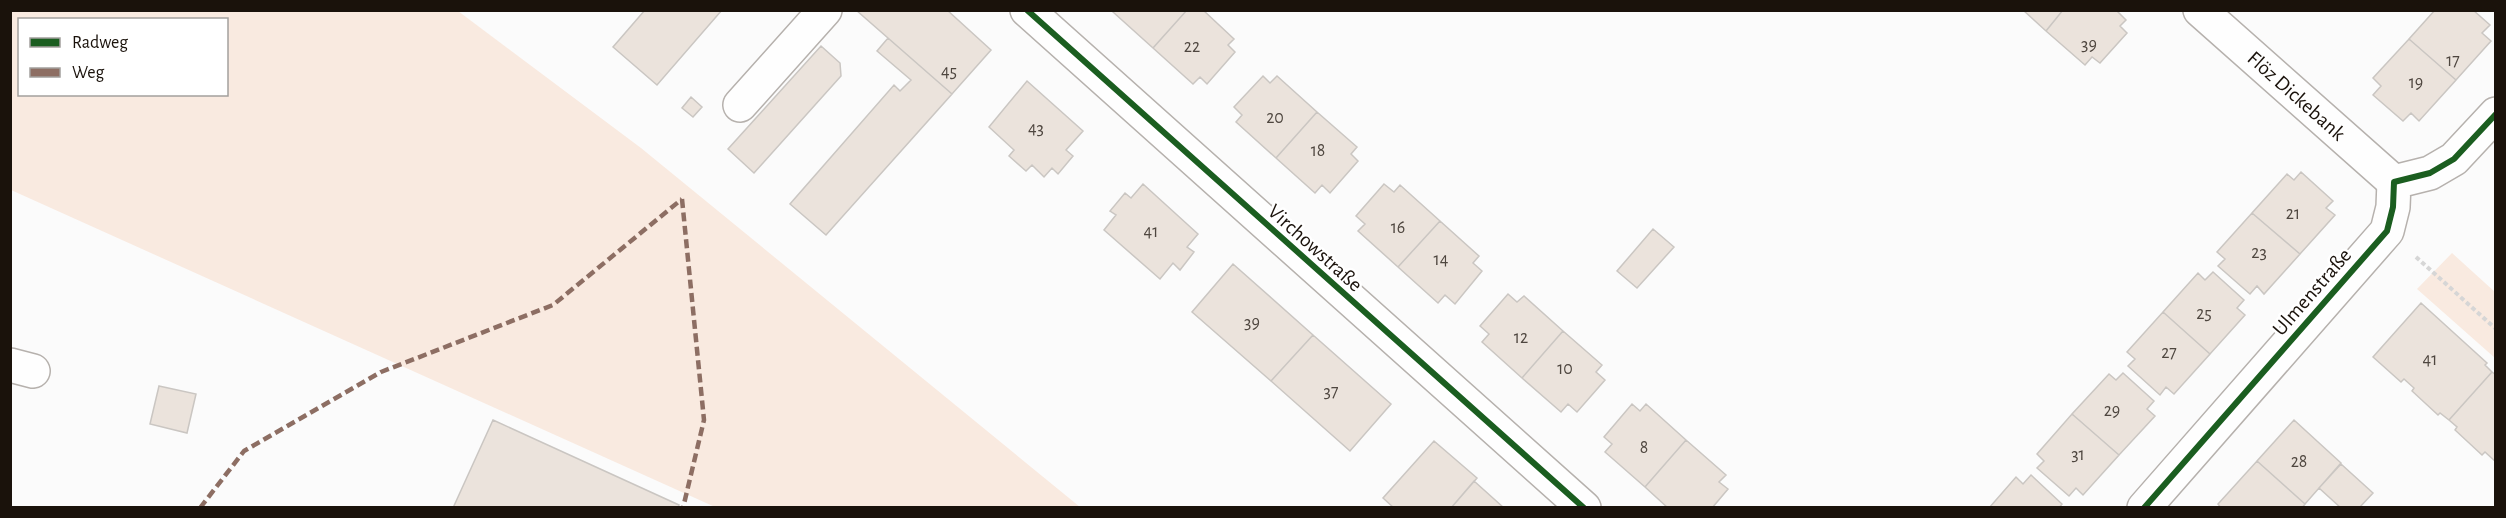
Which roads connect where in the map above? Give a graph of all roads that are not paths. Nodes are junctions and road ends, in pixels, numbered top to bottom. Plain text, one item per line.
1 (825, 10) edge
2 (1027, 10) edge
3 (2200, 10) edge
4 (740, 105) dead end
5 (2496, 114) edge
6 (2394, 182) junction
7 (1584, 507) edge
8 (2144, 507) edge

1 - 4 street
2 - 7 street, Virchowstraße
3 - 6 street, Flöz Dickebank
5 - 6 street
6 - 8 street, Ulmenstraße

